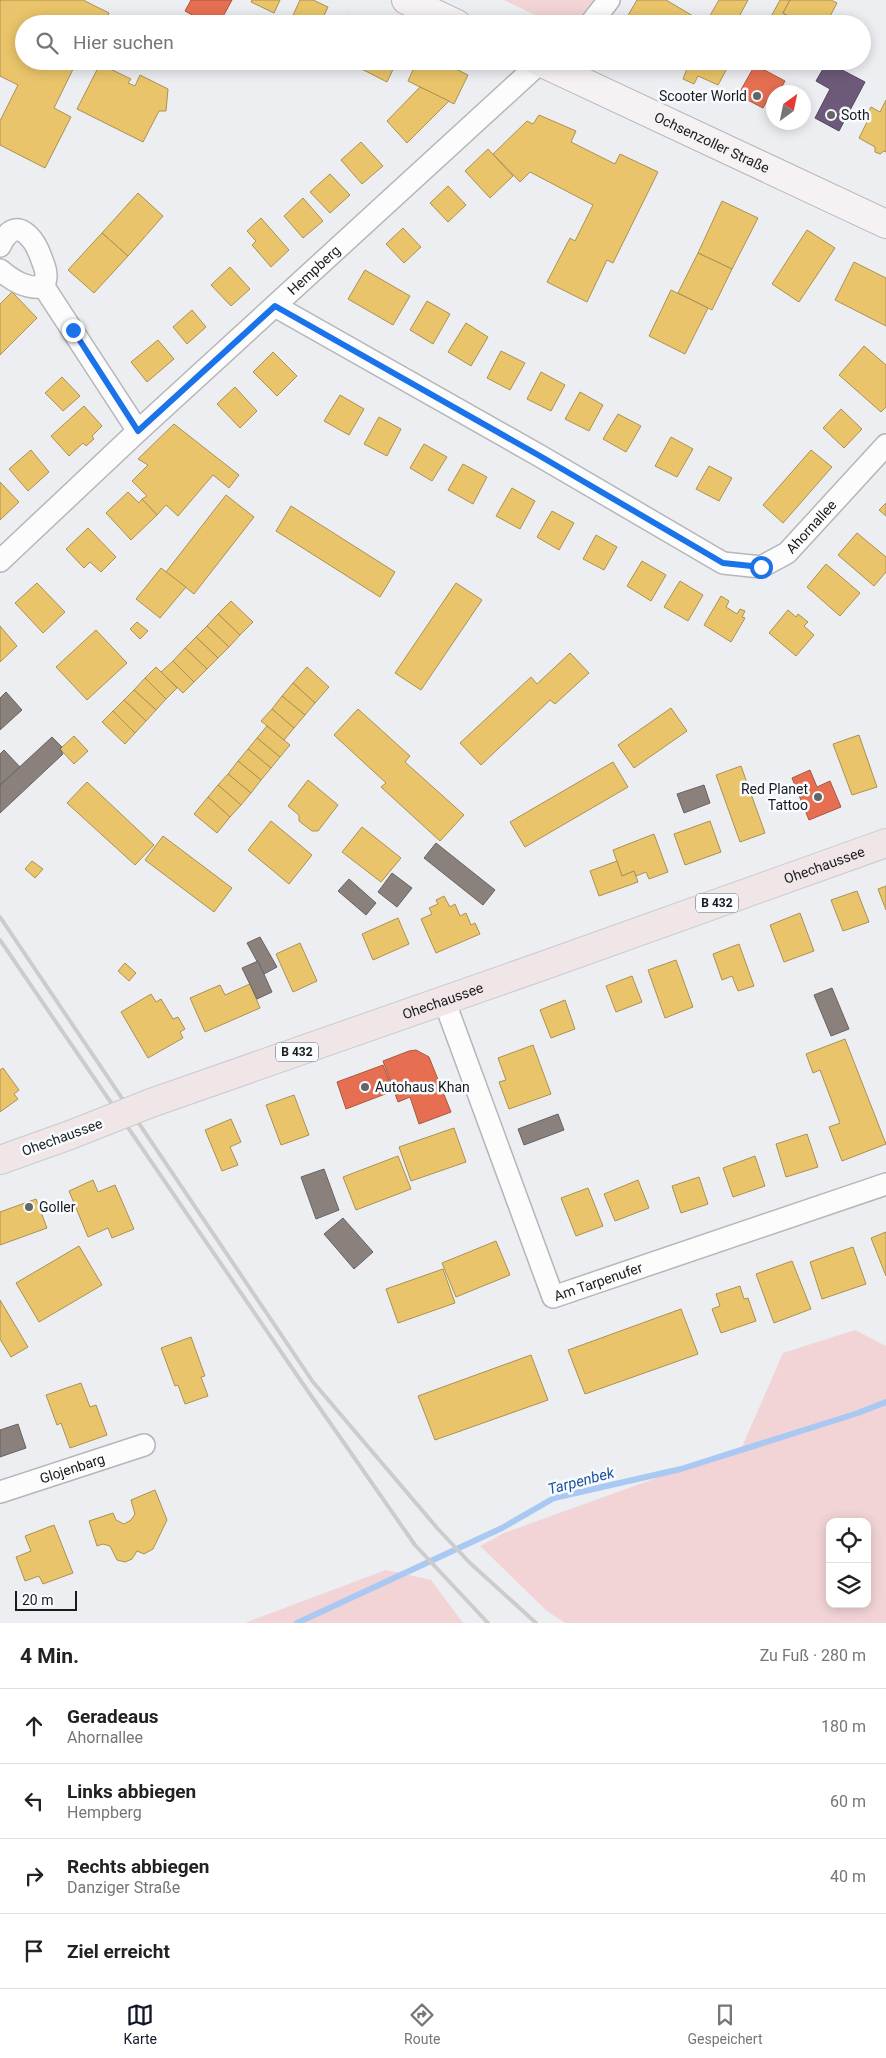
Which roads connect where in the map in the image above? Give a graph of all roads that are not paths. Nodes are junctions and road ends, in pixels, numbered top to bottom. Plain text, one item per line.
1 (406, 0) edge
2 (609, 0) edge
3 (438, 15) edge
4 (597, 15) edge
5 (531, 70) edge
6 (557, 70) edge
7 (886, 224) edge
8 (0, 246) edge
9 (0, 270) edge
10 (44, 287) junction
11 (275, 306) junction
12 (138, 431) junction
13 (886, 445) edge
14 (0, 561) edge
15 (886, 843) edge
16 (444, 1000) junction
17 (0, 1160) edge
18 (886, 1184) edge
19 (144, 1445) dead end
20 (0, 1492) edge

1 - 3 main road
2 - 4 street
5 - 11 street, Hempberg
6 - 7 main road, Ochsenzoller Straße
8 - 10 street
9 - 10 street
10 - 12 street
11 - 12 street, Hempberg
11 - 13 street, Ahornallee
12 - 14 street, Hempberg
15 - 16 main road, Ohechaussee / B 432
16 - 17 main road, Ohechaussee / B 432, bridge
16 - 18 street, Am Tarpenufer
19 - 20 street, Glojenbarg

